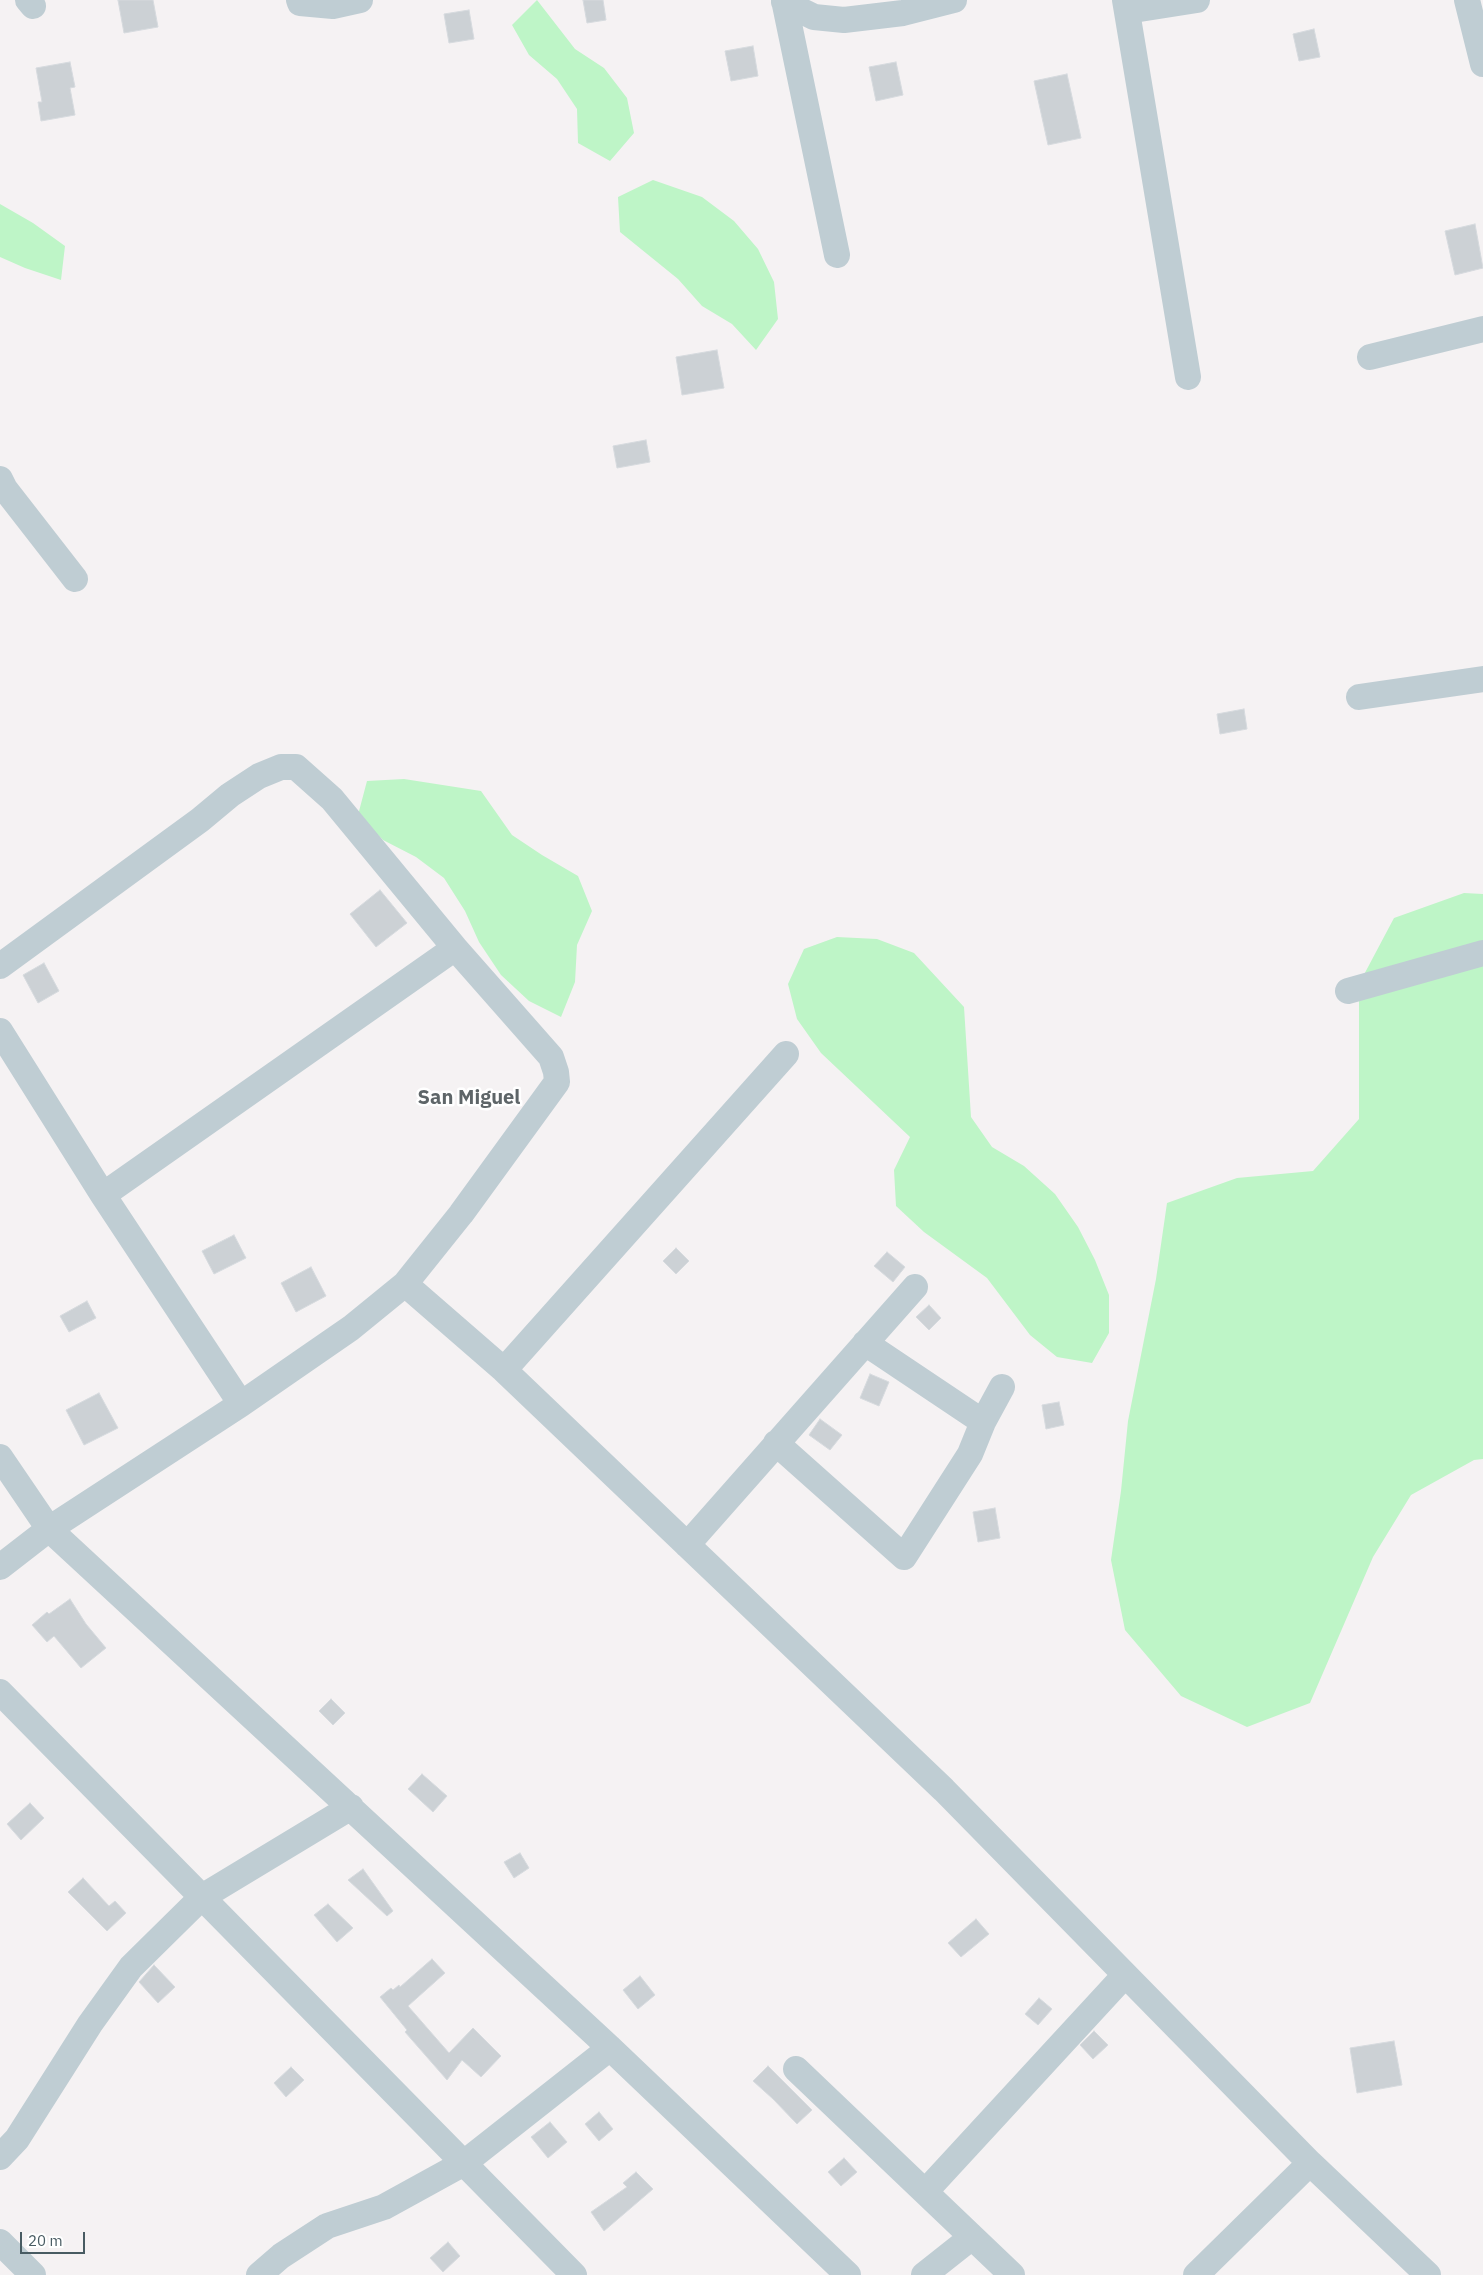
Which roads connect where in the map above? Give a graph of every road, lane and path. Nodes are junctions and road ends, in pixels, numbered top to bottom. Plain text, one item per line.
1 (299, 0) edge
2 (360, 0) edge
3 (954, 0) edge
4 (1196, 0) edge
5 (1468, 0) edge
6 (784, 1) edge
7 (1126, 5) edge
8 (1483, 64) edge
9 (837, 255) dead end
10 (1483, 329) edge
11 (1370, 357) dead end
12 (1188, 377) dead end
13 (0, 479) edge
14 (75, 579) dead end
15 (1483, 679) edge
16 (1359, 697) dead end
17 (455, 948) junction
18 (1483, 953) edge
19 (0, 966) edge
20 (1348, 991) dead end
21 (0, 1031) edge
22 (786, 1054) dead end
23 (103, 1195) junction
24 (405, 1284) junction
25 (915, 1287) dead end
26 (865, 1343) junction
27 (504, 1370) junction
28 (1002, 1387) dead end
29 (241, 1404) junction
30 (983, 1422) junction
31 (776, 1443) junction
32 (0, 1457) edge
33 (49, 1530) junction
34 (687, 1544) junction
35 (0, 1567) edge
36 (0, 1692) edge
37 (351, 1807) junction
38 (202, 1897) junction
39 (1125, 1975) junction
40 (610, 2048) junction
41 (796, 2069) dead end
42 (0, 2157) edge
43 (464, 2163) junction
44 (1310, 2163) junction
45 (925, 2192) junction
46 (972, 2237) junction
47 (0, 2242) edge
48 (33, 2275) edge
49 (259, 2275) edge
50 (574, 2275) edge
51 (848, 2275) edge
52 (924, 2275) edge
53 (1012, 2275) edge
54 (1196, 2275) edge
55 (1428, 2275) edge

1 - 2 street
3 - 6 street
4 - 7 street
5 - 8 street
6 - 9 street
7 - 12 street
10 - 11 street
13 - 14 street
15 - 16 street
17 - 19 street
17 - 23 street
17 - 24 street
18 - 20 street
21 - 23 street
22 - 27 street
23 - 29 street
24 - 27 street
24 - 29 street
25 - 26 street
26 - 30 street
26 - 31 street
27 - 34 street
28 - 30 street
29 - 33 street
30 - 31 street
31 - 34 street
32 - 33 street
33 - 35 street
33 - 37 street
34 - 39 street
36 - 38 street
37 - 38 street
37 - 40 street
38 - 42 street
38 - 43 street
39 - 44 street
39 - 45 street
40 - 43 street
40 - 51 street
41 - 45 street
43 - 49 street
43 - 50 street
44 - 54 street
44 - 55 street
45 - 46 street
46 - 52 street
46 - 53 street
47 - 48 street

